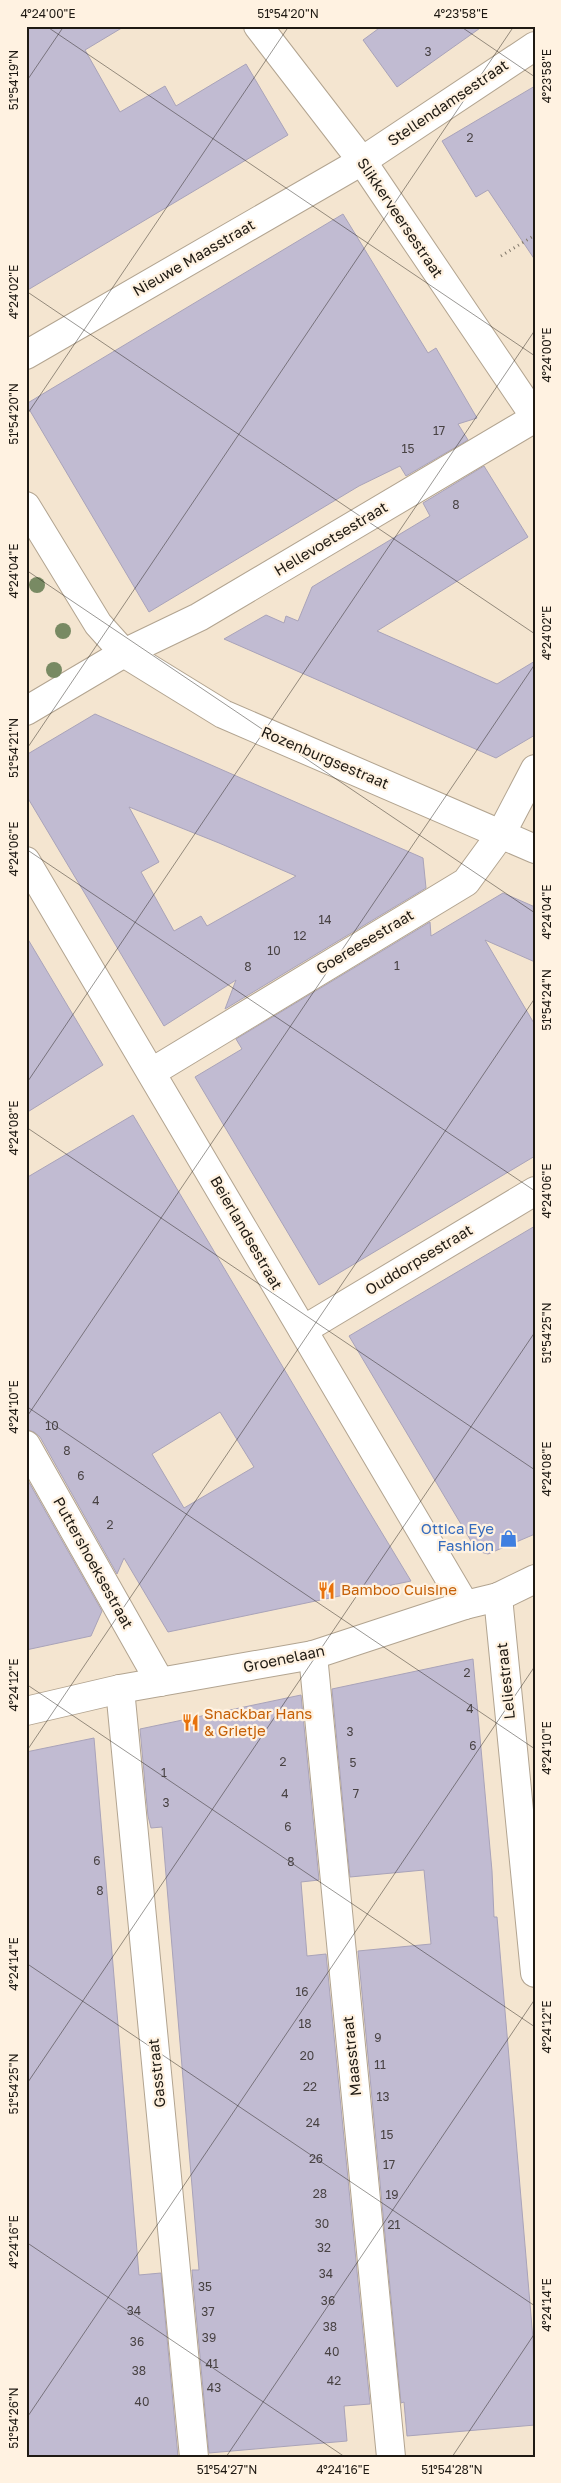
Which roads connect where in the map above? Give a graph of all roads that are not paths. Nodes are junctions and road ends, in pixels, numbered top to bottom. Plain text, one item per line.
1 (258, 26) edge
2 (535, 46) edge
3 (362, 161) junction
4 (26, 355) edge
5 (535, 417) edge
6 (26, 506) edge
7 (124, 653) junction
8 (26, 711) edge
9 (535, 769) edge
10 (501, 834) junction
11 (535, 849) edge
12 (26, 860) edge
13 (152, 1072) junction
14 (535, 1191) edge
15 (303, 1330) junction
16 (26, 1445) edge
17 (535, 1579) edge
18 (498, 1597) junction
19 (465, 1605) junction
20 (313, 1655) junction
21 (160, 1682) junction
22 (120, 1690) junction
23 (26, 1711) edge
24 (535, 1973) edge
25 (194, 2457) edge
26 (391, 2457) edge

1 - 3 street, Slikkerveersestraat
2 - 3 street, Stellendamsestraat
3 - 4 street, Nieuwe Maasstraat
3 - 5 street, Slikkerveersestraat
5 - 7 street, Hellevoetsestraat
6 - 7 street, Rozenburgsestraat
7 - 8 street, Hellevoetsestraat
7 - 10 street, Rozenburgsestraat
9 - 10 street, Goereesestraat
10 - 11 street, Rozenburgsestraat
10 - 13 street, Goereesestraat
12 - 13 street, Beierlandsestraat
13 - 15 street, Beierlandsestraat
14 - 15 street, Ouddorpsestraat
15 - 19 street, Beierlandsestraat
16 - 21 street, Puttershoeksestraat
17 - 18 street, Groenelaan
18 - 19 street, Groenelaan
18 - 24 street, Leliestraat
19 - 20 street, Groenelaan
20 - 21 street, Groenelaan
20 - 26 street, Maasstraat
21 - 22 street, Groenelaan
22 - 23 street, Groenelaan
22 - 25 street, Gasstraat

